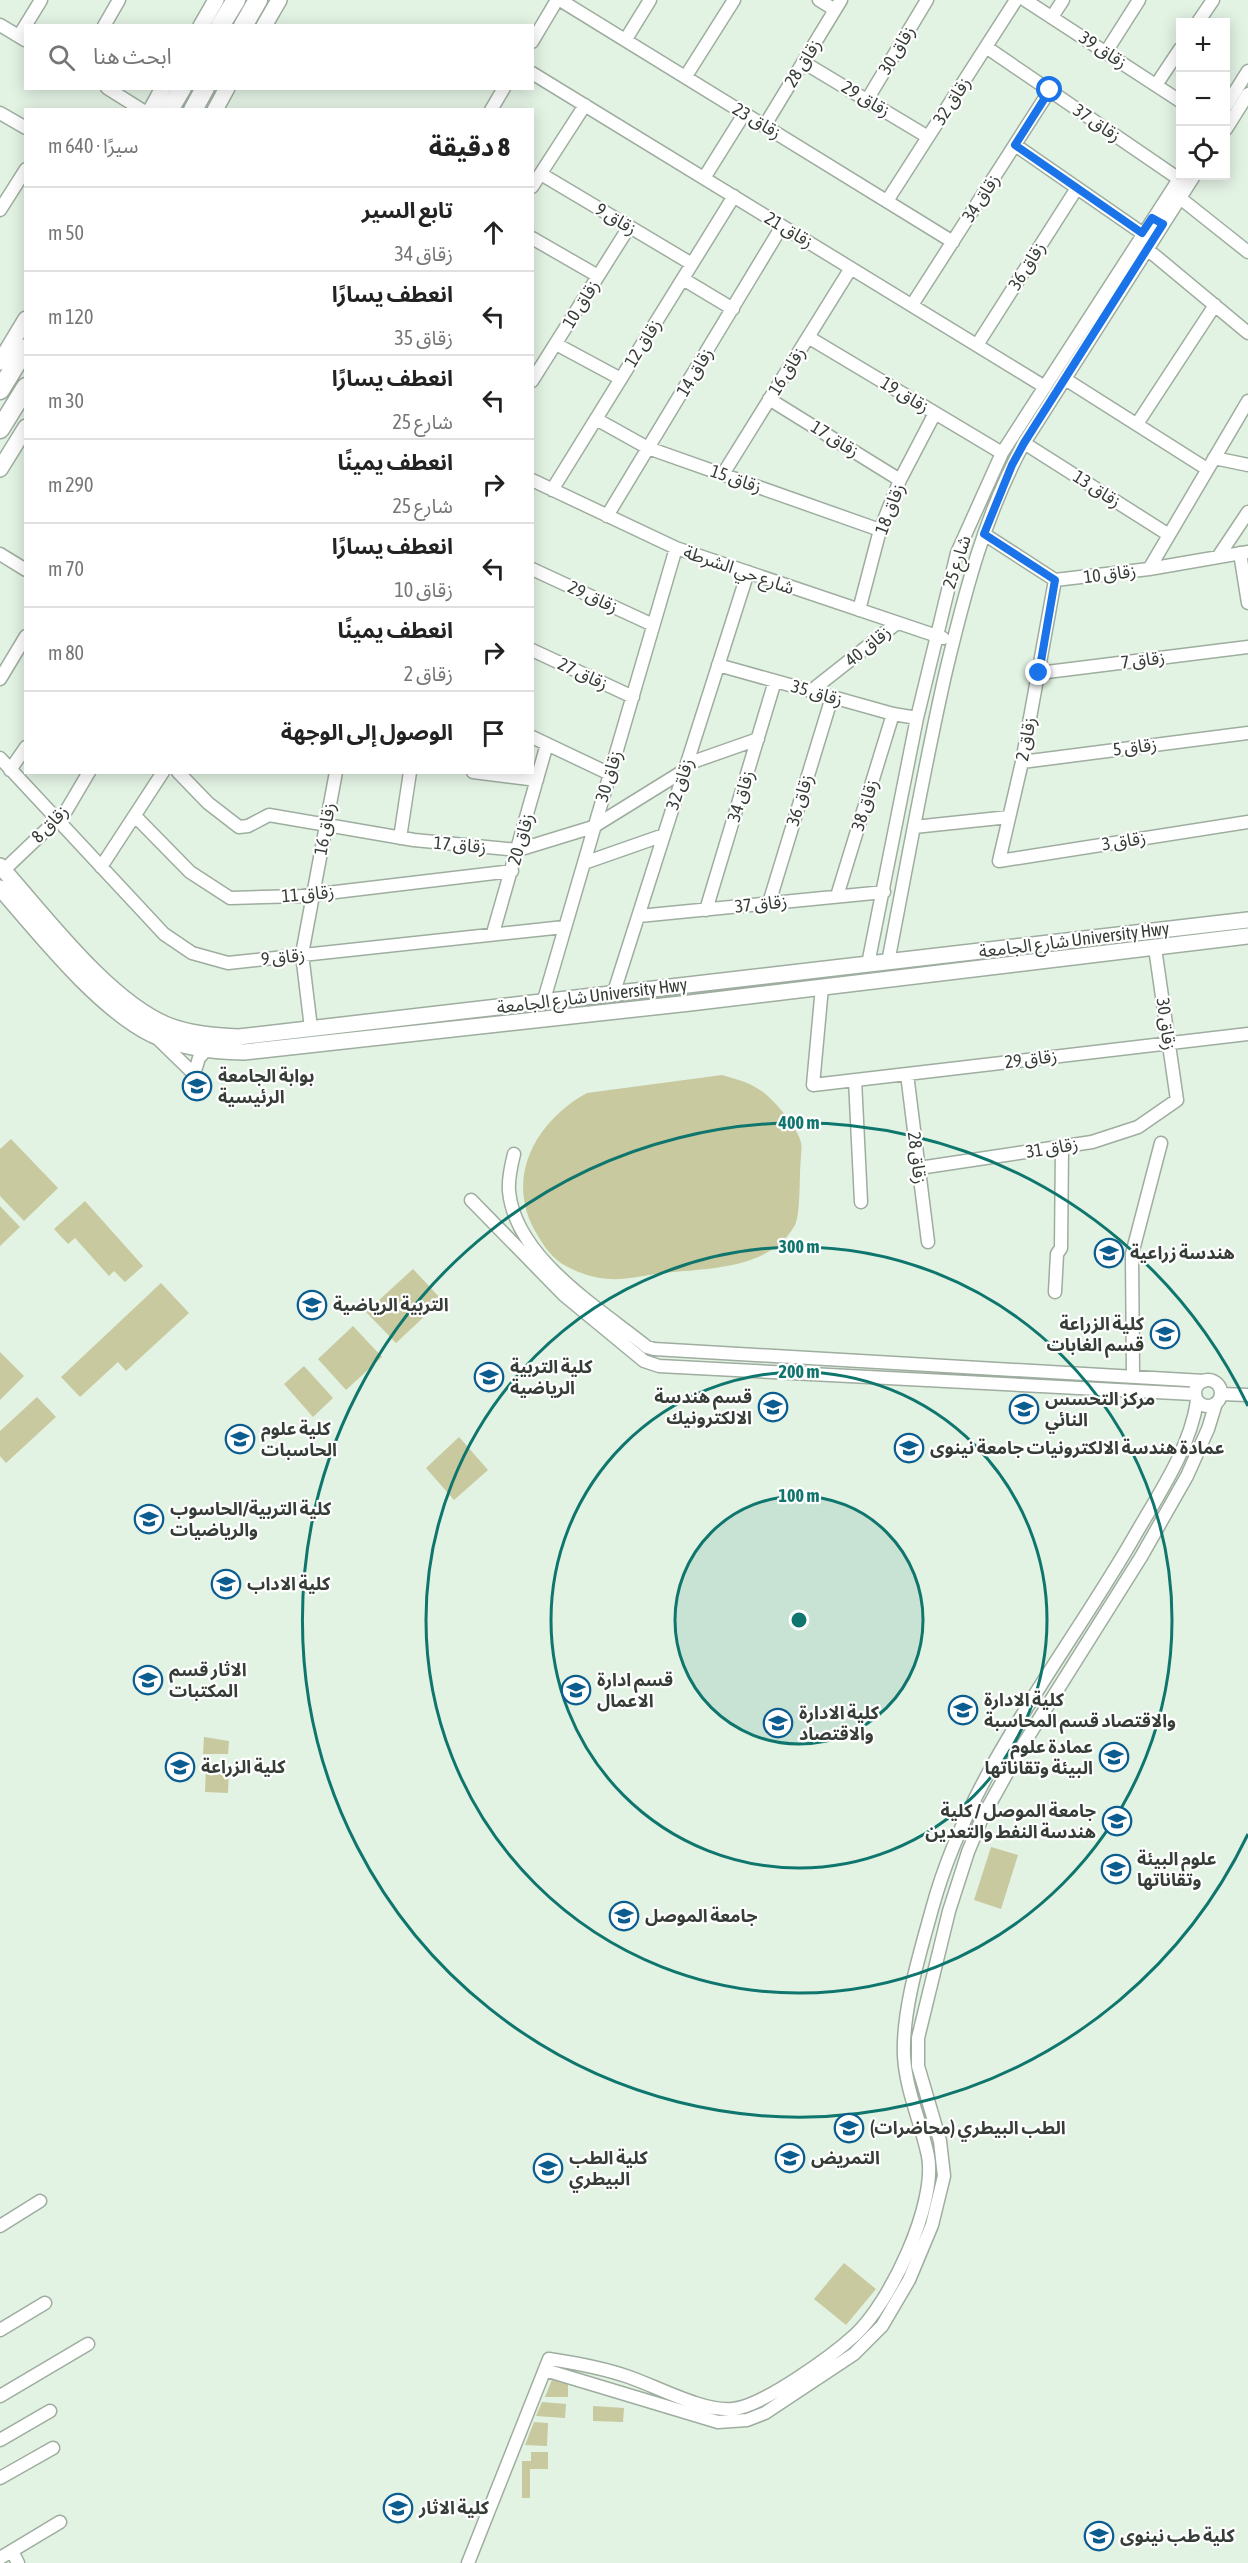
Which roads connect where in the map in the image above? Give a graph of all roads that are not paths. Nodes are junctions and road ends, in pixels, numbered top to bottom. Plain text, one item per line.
1 (41, 0) edge
2 (119, 0) edge
3 (216, 0) edge
4 (236, 0) edge
5 (258, 0) edge
6 (279, 0) edge
7 (559, 0) edge
8 (650, 0) edge
9 (734, 0) edge
10 (819, 0) edge
11 (927, 0) edge
12 (1016, 0) edge
13 (1025, 0) edge
14 (1063, 0) edge
15 (1139, 0) edge
16 (1213, 0) edge
17 (838, 5) edge
18 (1052, 17) junction
19 (1201, 18) edge
20 (29, 24) edge
21 (105, 24) edge
22 (202, 24) edge
23 (221, 24) edge
24 (244, 24) edge
25 (265, 24) edge
26 (0, 25) edge
27 (22, 38) edge
28 (534, 39) edge
29 (626, 39) junction
30 (986, 47) junction
31 (1106, 52) junction
32 (1176, 55) edge
33 (803, 62) junction
34 (1248, 71) edge
35 (534, 74) edge
36 (686, 76) junction
37 (1156, 85) junction
38 (110, 90) edge
39 (162, 90) edge
40 (181, 90) edge
41 (204, 90) edge
42 (226, 90) edge
43 (503, 90) edge
44 (1050, 90) junction
45 (1248, 94) edge
46 (1176, 98) edge
47 (867, 100) junction
48 (1230, 100) edge
49 (585, 105) junction
50 (139, 108) edge
51 (152, 108) edge
52 (170, 108) edge
53 (194, 108) edge
54 (216, 108) edge
55 (492, 108) edge
56 (0, 113) edge
57 (744, 114) junction
58 (765, 125) junction
59 (1228, 126) edge
60 (24, 127) edge
61 (928, 137) junction
62 (1015, 145) junction
63 (24, 173) edge
64 (541, 174) junction
65 (1176, 174) edge
66 (704, 178) junction
67 (1178, 180) edge
68 (1191, 180) edge
69 (534, 184) edge
70 (1077, 188) junction
71 (734, 196) junction
72 (1180, 198) junction
73 (887, 201) junction
74 (0, 210) edge
75 (1158, 221) junction
76 (629, 226) junction
77 (782, 226) junction
78 (1142, 233) junction
79 (534, 239) edge
80 (953, 242) junction
81 (1247, 248) edge
82 (1147, 249) junction
83 (692, 264) junction
84 (851, 268) junction
85 (598, 276) junction
86 (683, 279) junction
87 (912, 305) junction
88 (1215, 305) junction
89 (733, 309) junction
90 (24, 322) edge
91 (1248, 333) edge
92 (808, 337) junction
93 (556, 344) junction
94 (977, 345) junction
95 (24, 351) edge
96 (0, 362) edge
97 (534, 378) edge
98 (621, 379) junction
99 (1065, 379) junction
100 (1045, 387) junction
101 (0, 390) edge
102 (24, 390) edge
103 (770, 399) junction
104 (1248, 401) edge
105 (935, 413) junction
106 (596, 419) junction
107 (1137, 424) junction
108 (0, 429) edge
109 (24, 430) edge
110 (1024, 443) junction
111 (648, 448) junction
112 (1002, 453) junction
113 (1214, 458) junction
114 (1248, 465) edge
115 (0, 469) edge
116 (1207, 469) junction
117 (723, 474) junction
118 (900, 480) junction
119 (534, 481) edge
120 (552, 490) junction
121 (1248, 512) edge
122 (607, 516) junction
123 (880, 530) junction
124 (984, 534) junction
125 (1169, 535) junction
126 (676, 548) junction
127 (1244, 552) edge
128 (0, 554) edge
129 (1218, 557) junction
130 (24, 569) edge
131 (1149, 569) junction
132 (534, 570) edge
133 (748, 572) junction
134 (1055, 580) junction
135 (1248, 603) edge
136 (859, 610) junction
137 (897, 623) junction
138 (653, 626) junction
139 (936, 636) junction
140 (24, 639) edge
141 (953, 640) junction
142 (1248, 647) edge
143 (534, 651) edge
144 (718, 665) junction
145 (1039, 673) junction
146 (0, 679) edge
147 (775, 681) junction
148 (811, 691) junction
149 (633, 697) junction
150 (832, 697) junction
151 (894, 714) junction
152 (917, 718) junction
153 (1248, 733) edge
154 (534, 738) edge
155 (758, 739) junction
156 (547, 744) junction
157 (24, 750) edge
158 (0, 758) edge
159 (1022, 762) junction
160 (686, 767) junction
161 (10, 770) junction
162 (88, 774) edge
163 (162, 774) edge
164 (180, 774) edge
165 (336, 774) edge
166 (410, 774) edge
167 (489, 774) edge
168 (610, 774) junction
169 (537, 780) junction
170 (135, 816) junction
171 (1009, 817) junction
172 (56, 821) junction
173 (1248, 822) edge
174 (325, 827) junction
175 (593, 827) junction
176 (914, 828) junction
177 (664, 835) junction
178 (400, 838) junction
179 (518, 850) junction
180 (999, 861) joint
181 (584, 863) junction
182 (101, 867) junction
183 (2, 868) edge
184 (512, 871) junction
185 (0, 888) edge
186 (884, 892) junction
187 (314, 895) junction
188 (837, 896) junction
189 (769, 903) junction
190 (706, 910) junction
191 (639, 916) junction
192 (1248, 920) edge
193 (564, 927) junction
194 (493, 933) junction
195 (1248, 936) edge
196 (1155, 948) junction
197 (302, 954) junction
198 (888, 962) junction
199 (868, 964) junction
200 (822, 987) junction
201 (613, 995) junction
202 (543, 1003) junction
203 (497, 1009) junction
204 (499, 1025) junction
205 (311, 1028) junction
206 (153, 1034) junction
207 (1248, 1034) edge
208 (1169, 1042) junction
209 (207, 1049) junction
210 (907, 1074) junction
211 (855, 1080) junction
212 (1177, 1101) joint
213 (1161, 1143) dead end
214 (1062, 1147) junction
215 (514, 1154) dead end
216 (919, 1168) junction
217 (471, 1200) dead end
218 (861, 1202) dead end
219 (928, 1242) dead end
220 (1055, 1292) dead end
221 (1132, 1375) junction
222 (1204, 1381) junction
223 (1248, 1395) edge
224 (1196, 1397) junction
225 (1219, 1399) junction
226 (933, 1906) junction
227 (949, 1911) junction
228 (40, 2201) dead end
229 (0, 2226) edge
230 (45, 2303) dead end
231 (867, 2324) junction
232 (0, 2330) edge
233 (876, 2334) junction
234 (88, 2344) dead end
235 (547, 2364) junction
236 (0, 2396) edge
237 (50, 2411) dead end
238 (0, 2440) edge
239 (53, 2448) dead end
240 (0, 2478) edge
241 (60, 2522) dead end
242 (12, 2551) junction
243 (0, 2558) edge
244 (18, 2563) edge
245 (468, 2563) edge

1 - 20 street
2 - 21 street
3 - 22 main road
4 - 23 highway
5 - 24 highway
6 - 25 main road
7 - 28 street
7 - 29 street, زقاق 23
8 - 29 street
9 - 36 street
10 - 17 street
11 - 47 street, زقاق 30
12 - 30 street, زقاق 32
13 - 18 street, زقاق 39
14 - 18 street
15 - 31 street
16 - 19 street
17 - 33 street, زقاق 28
18 - 31 street, زقاق 39
26 - 27 street
29 - 36 street, زقاق 23
30 - 44 street, زقاق 37
30 - 61 street, زقاق 32
31 - 37 street, زقاق 39
32 - 37 street
33 - 47 street, زقاق 29
33 - 58 street, زقاق 28
34 - 48 street
35 - 49 street, زقاق 21
36 - 57 street, زقاق 23
37 - 46 street, زقاق 39
38 - 50 street
39 - 51 main road
40 - 52 highway
41 - 53 highway
42 - 54 main road
43 - 55 street
44 - 62 street, زقاق 34
44 - 65 street, زقاق 37
45 - 59 street
47 - 61 street, زقاق 29
49 - 64 street
49 - 66 street, زقاق 21
56 - 60 street
57 - 58 street, زقاق 23
57 - 66 street
58 - 73 street, زقاق 23
61 - 73 street, زقاق 32
62 - 70 street
62 - 80 street, زقاق 34
63 - 74 street
64 - 69 street
64 - 76 street, زقاق 9
66 - 71 street, زقاق 21
67 - 75 street, شارع 25
68 - 72 street, شارع 25
70 - 78 street
70 - 94 street, زقاق 36
71 - 77 street, زقاق 21
71 - 83 street, زقاق 12
72 - 75 street, شارع 25
72 - 81 street
73 - 80 street, زقاق 23
75 - 78 street, شارع 25
75 - 82 street, شارع 25
76 - 83 street, زقاق 9
76 - 85 street, زقاق 10
77 - 84 street, زقاق 21
77 - 89 street, زقاق 14
78 - 100 street, شارع 25
79 - 85 street
80 - 87 street, زقاق 34
82 - 88 street
82 - 99 street, شارع 25
83 - 86 street, زقاق 12
84 - 87 street, زقاق 21
84 - 92 street, زقاق 16
85 - 93 street, زقاق 10
86 - 89 street
86 - 98 street, زقاق 12
87 - 94 street, زقاق 21
88 - 91 street
88 - 107 street
89 - 111 street, زقاق 14
90 - 96 main road
92 - 103 street, زقاق 16
92 - 105 street, زقاق 19
93 - 97 street, زقاق 10
93 - 98 street
94 - 100 street, زقاق 21
95 - 101 highway
98 - 106 street, زقاق 12
99 - 107 street
99 - 110 street, شارع 25
100 - 112 street, شارع 25
102 - 108 highway
103 - 117 street, زقاق 16
103 - 118 street, زقاق 17
104 - 113 street
105 - 112 street, زقاق 19
105 - 118 street, زقاق 18
106 - 111 street, زقاق 15
106 - 120 street, زقاق 12
107 - 116 street
109 - 115 main road
110 - 124 street, شارع 25
110 - 125 street, زقاق 13
111 - 117 street, زقاق 15
111 - 122 street, زقاق 14
112 - 139 street, شارع 25
113 - 114 street
113 - 116 street
116 - 125 street
117 - 123 street, زقاق 15
118 - 123 street, زقاق 18
119 - 120 street, شارع حي الشرطة
120 - 122 street, شارع حي الشرطة
121 - 129 street
122 - 126 street, شارع حي الشرطة
123 - 136 street, زقاق 18
124 - 134 street
124 - 141 street, شارع 25
125 - 131 street
126 - 133 street, شارع حي الشرطة
126 - 138 street, زقاق 30
127 - 129 street, زقاق 10
127 - 135 street
128 - 130 street
129 - 131 street, زقاق 10
131 - 134 street, زقاق 10
132 - 138 street, زقاق 29
133 - 136 street, شارع حي الشرطة
133 - 144 street, زقاق 32
134 - 145 street, زقاق 2
136 - 137 street, شارع حي الشرطة
137 - 139 street, شارع حي الشرطة
137 - 148 street, زقاق 40
138 - 149 street, زقاق 30
139 - 141 street, شارع حي الشرطة
139 - 152 street, شارع 25
140 - 146 street
141 - 176 street, شارع 25
142 - 145 street, زقاق 7
143 - 149 street, زقاق 27
144 - 147 street, زقاق 35
144 - 160 street, زقاق 32
145 - 159 street, زقاق 2
147 - 148 street, زقاق 35
147 - 155 street, زقاق 34
148 - 150 street, زقاق 35
149 - 168 street, زقاق 30
150 - 151 street, زقاق 35
150 - 189 street, زقاق 36
151 - 152 street, زقاق 35
151 - 188 street, زقاق 38
152 - 186 street, شارع 25
153 - 159 street, زقاق 5
154 - 156 street
155 - 160 street, زقاق 17
155 - 190 street, زقاق 34
156 - 168 street
156 - 169 street, زقاق 20
157 - 161 street
158 - 161 street
159 - 171 street, زقاق 2
160 - 175 street, زقاق 17
160 - 177 street, زقاق 32
161 - 172 street
162 - 172 street, زقاق 8
163 - 170 street
164 - 174 street
165 - 174 street, زقاق 16
166 - 178 street
167 - 169 street
168 - 175 street, زقاق 30
169 - 179 street, زقاق 20
170 - 182 street
170 - 187 street, زقاق 11
171 - 176 street
171 - 180 street, زقاق 2
172 - 182 street, زقاق 9
172 - 183 street, زقاق 8
173 - 180 street, زقاق 3
174 - 178 street, زقاق 17
174 - 187 street, زقاق 16
175 - 179 street, زقاق 17
175 - 181 street, زقاق 30
176 - 198 street, شارع 25
177 - 181 street
177 - 191 street, زقاق 32
178 - 179 street, زقاق 17
179 - 184 street, زقاق 20
181 - 193 street, زقاق 30
182 - 197 street, زقاق 9
183 - 205 main road, شارع الجامعة University Hwy
184 - 187 street, زقاق 11
184 - 194 street, زقاق 20
185 - 206 main road, شارع الجامعة University Hwy
186 - 188 street, زقاق 37
186 - 199 street, شارع 25
187 - 197 street, زقاق 16
188 - 189 street, زقاق 37
189 - 190 street, زقاق 37
190 - 191 street, زقاق 37
191 - 201 street, زقاق 32
192 - 198 main road, شارع الجامعة University Hwy
193 - 194 street, زقاق 9
193 - 202 street, زقاق 30
194 - 197 street, زقاق 9
195 - 196 main road, شارع الجامعة University Hwy
196 - 200 main road, شارع الجامعة University Hwy
196 - 208 street, زقاق 30
197 - 205 street, زقاق 16
198 - 199 main road, شارع الجامعة University Hwy
199 - 201 main road, شارع الجامعة University Hwy
200 - 204 main road, شارع الجامعة University Hwy
200 - 211 street, زقاق 29
201 - 202 main road, شارع الجامعة University Hwy
202 - 203 main road, شارع الجامعة University Hwy
203 - 204 main road
203 - 205 main road, شارع الجامعة University Hwy
204 - 209 main road, شارع الجامعة University Hwy
206 - 209 main road, شارع الجامعة University Hwy
206 - 209 street
207 - 208 street, زقاق 29
208 - 210 street, زقاق 29
208 - 212 street, زقاق 30
210 - 211 street, زقاق 29
210 - 216 street, زقاق 28
211 - 218 street
212 - 214 street, زقاق 31
213 - 221 street
214 - 216 street, زقاق 31
214 - 220 street
215 - 221 street
216 - 219 street, زقاق 28
217 - 224 street
221 - 222 street
222 - 224 street
222 - 225 street
223 - 225 street
224 - 225 street
224 - 226 street
225 - 227 street
226 - 227 street
226 - 231 street
227 - 233 street
228 - 229 street
230 - 232 street
231 - 233 street
231 - 235 street
233 - 235 street
234 - 236 street
235 - 245 street
237 - 238 street
239 - 240 street
241 - 242 street
242 - 243 street
242 - 244 street

